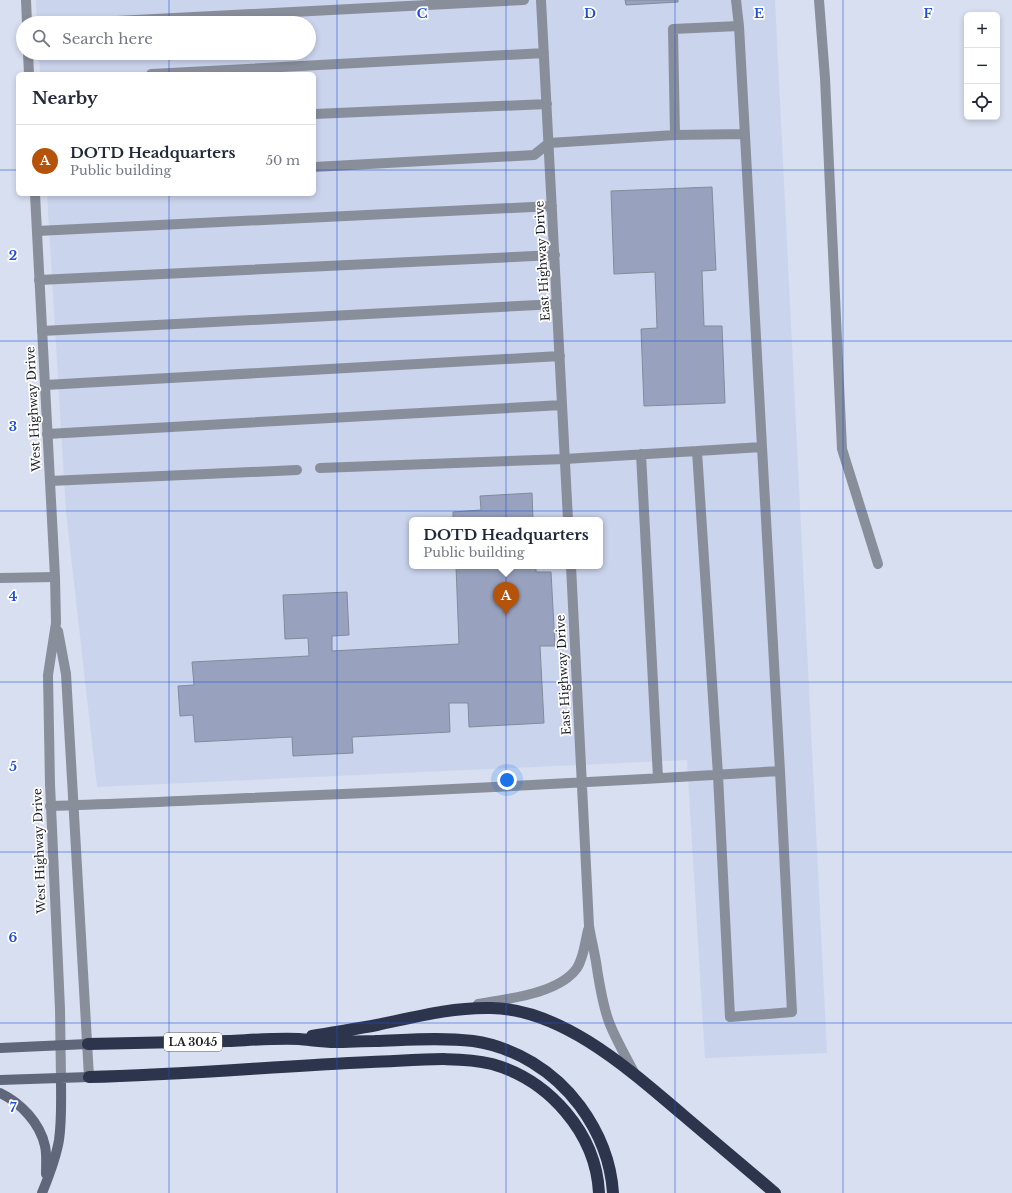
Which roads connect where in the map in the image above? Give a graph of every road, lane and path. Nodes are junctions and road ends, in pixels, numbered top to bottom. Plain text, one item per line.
1 (26, 0) edge
2 (524, 0) edge
3 (541, 0) edge
4 (736, 0) edge
5 (819, 0) edge
6 (27, 16) edge
7 (214, 16) edge
8 (738, 26) junction
9 (544, 53) junction
10 (28, 60) edge
11 (29, 72) edge
12 (188, 72) edge
13 (547, 104) junction
14 (316, 114) edge
15 (745, 134) junction
16 (675, 135) junction
17 (549, 143) junction
18 (316, 167) edge
19 (35, 196) edge
20 (552, 206) junction
21 (37, 231) junction
22 (554, 255) junction
23 (39, 280) junction
24 (557, 304) junction
25 (42, 332) junction
26 (560, 356) junction
27 (45, 384) junction
28 (562, 405) junction
29 (47, 434) junction
30 (762, 447) junction
31 (697, 451) junction
32 (641, 454) junction
33 (565, 459) junction
34 (320, 468) dead end
35 (297, 470) dead end
36 (50, 481) junction
37 (568, 517) edge
38 (878, 564) dead end
39 (570, 569) edge
40 (55, 577) junction
41 (0, 578) edge
42 (56, 623) junction
43 (780, 771) junction
44 (718, 775) junction
45 (658, 778) junction
46 (582, 783) junction
47 (50, 806) junction
48 (73, 806) junction
49 (589, 926) junction
50 (445, 1011) junction
51 (298, 1039) junction
52 (88, 1044) junction
53 (61, 1046) junction
54 (0, 1048) edge
55 (635, 1074) junction
56 (89, 1077) junction
57 (62, 1078) junction
58 (0, 1080) edge
59 (0, 1093) edge
60 (44, 1188) edge
61 (599, 1193) edge
62 (613, 1193) edge
63 (775, 1193) edge

1 - 6 street
2 - 7 street
3 - 9 street, East Highway Drive
4 - 8 street
5 - 38 street
8 - 15 street
8 - 16 street
9 - 12 street
9 - 13 street, East Highway Drive
10 - 11 street
13 - 14 street
13 - 17 street, East Highway Drive
15 - 16 street
15 - 30 street
16 - 17 street
17 - 18 street
17 - 20 street, East Highway Drive
19 - 21 street, West Highway Drive
20 - 21 street
20 - 22 street, East Highway Drive
21 - 23 street, West Highway Drive
22 - 23 street
22 - 24 street, East Highway Drive
23 - 25 street, West Highway Drive
24 - 25 street
24 - 26 street, East Highway Drive
25 - 27 street, West Highway Drive
26 - 27 street
26 - 28 street, East Highway Drive
27 - 29 street, West Highway Drive
28 - 29 street
28 - 33 street, East Highway Drive
29 - 36 street, West Highway Drive
30 - 31 street
30 - 43 street
31 - 32 street
31 - 44 street
32 - 33 street
32 - 45 street
33 - 34 street
33 - 37 street, East Highway Drive
35 - 36 street
36 - 40 street, West Highway Drive
39 - 46 street, East Highway Drive
40 - 41 street
40 - 42 street, West Highway Drive
42 - 47 street, West Highway Drive
42 - 48 street, West Highway Drive
43 - 44 street
43 - 44 street
44 - 45 street
45 - 46 street
46 - 48 street
46 - 49 street, East Highway Drive
47 - 48 street
47 - 53 street, West Highway Drive
48 - 52 street, West Highway Drive
49 - 50 street
49 - 55 street
50 - 51 highway
50 - 55 highway
51 - 52 highway, LA 3045
51 - 62 highway
52 - 53 main road, LA 3045
52 - 56 street, West Highway Drive
53 - 54 main road, LA 3045
53 - 57 street, West Highway Drive
55 - 63 highway
56 - 57 main road
56 - 61 highway
57 - 58 main road
57 - 60 main road
59 - 60 main road

